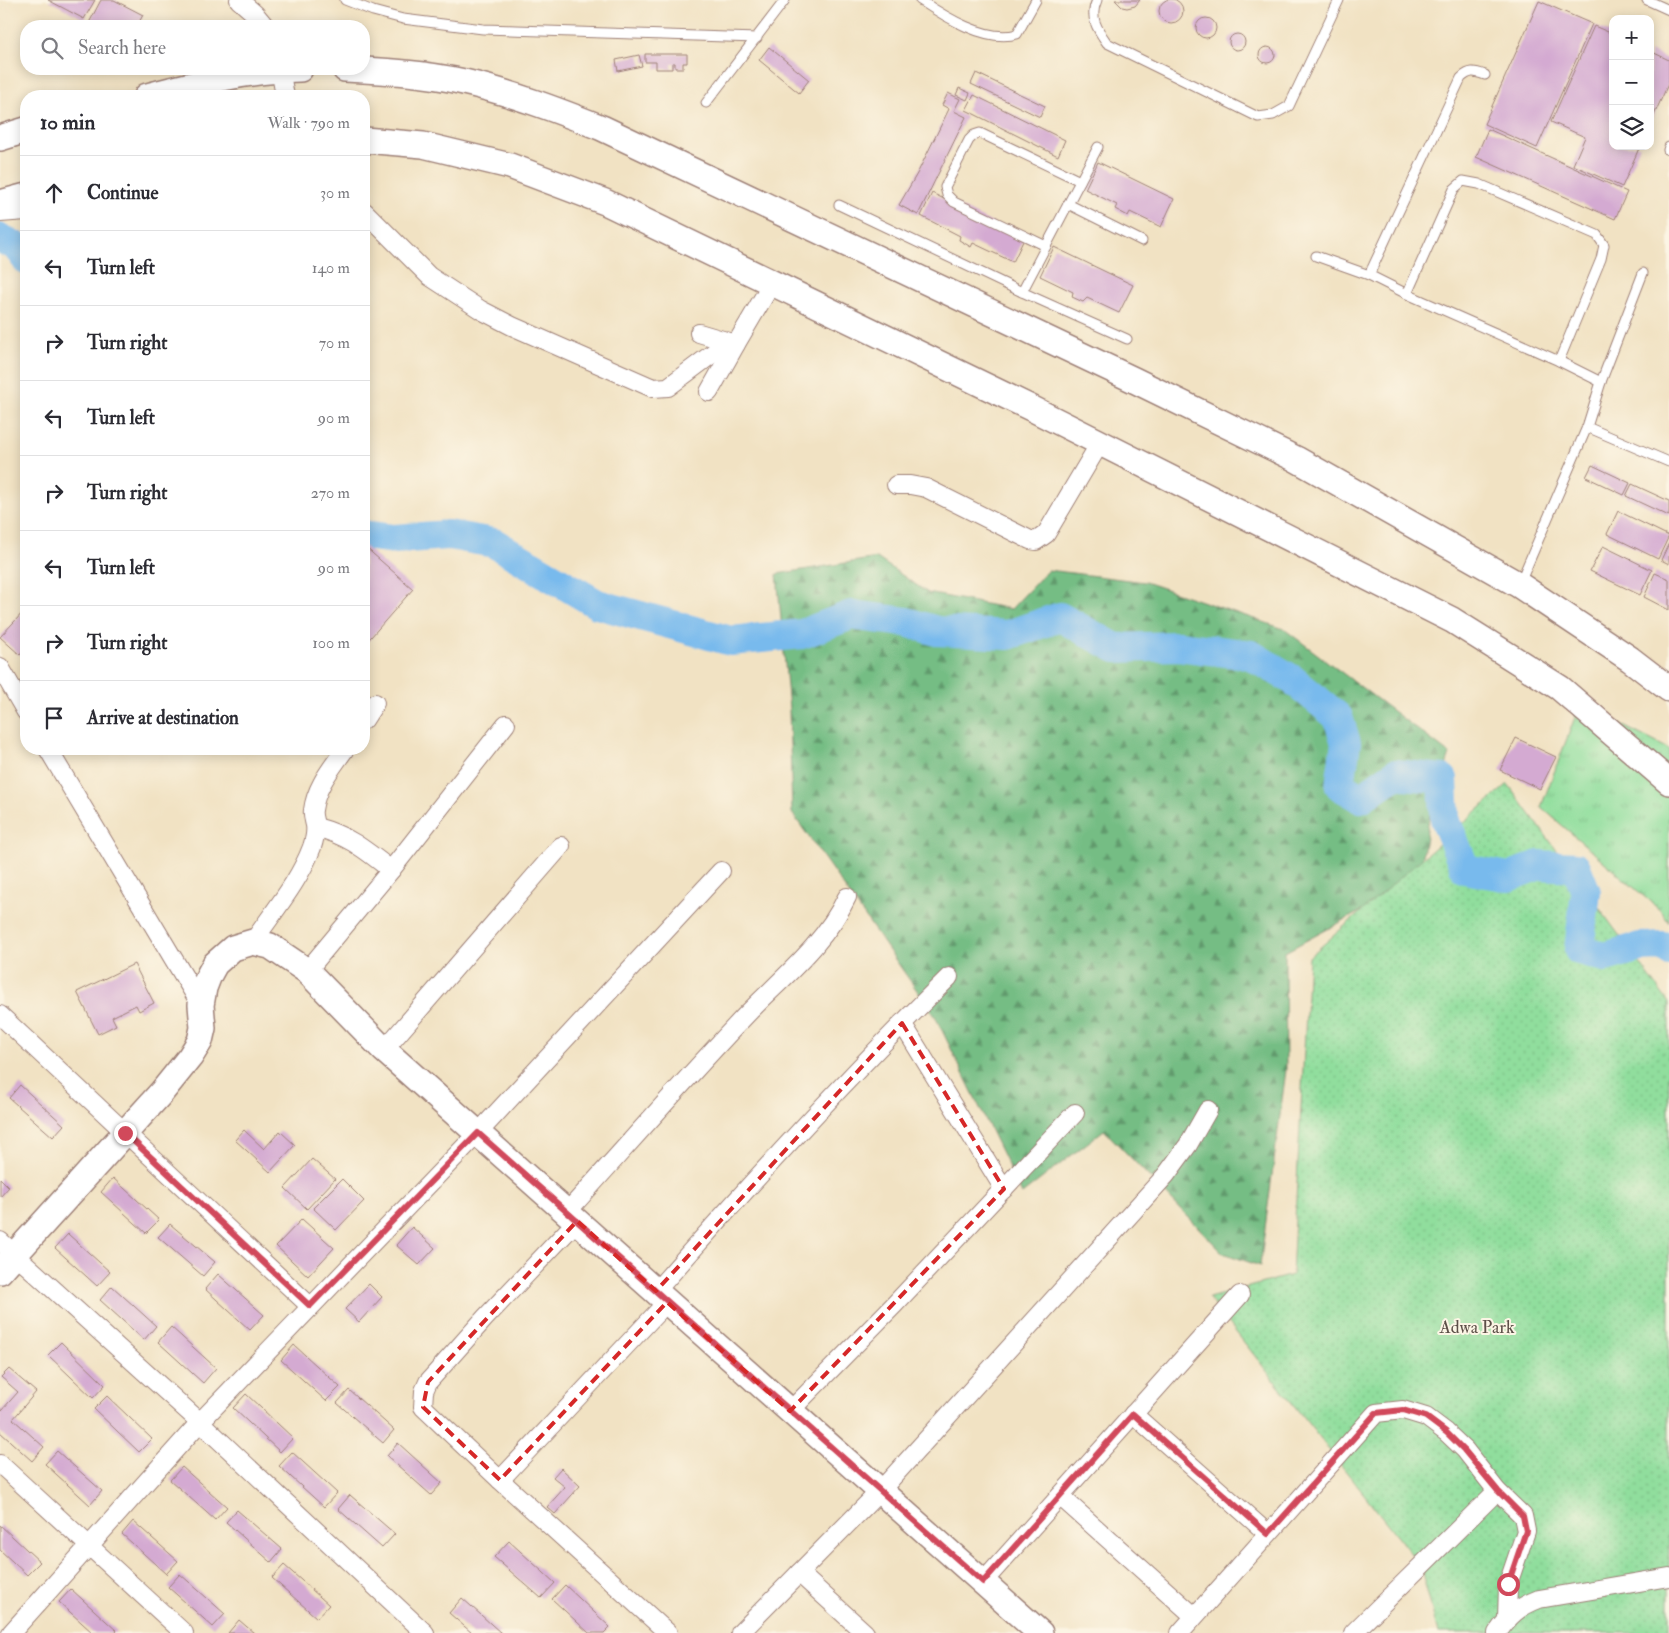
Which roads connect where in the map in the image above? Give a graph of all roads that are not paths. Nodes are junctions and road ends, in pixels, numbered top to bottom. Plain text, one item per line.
1 (239, 0) edge
2 (345, 0) edge
3 (785, 0) edge
4 (920, 0) edge
5 (1036, 0) edge
6 (1097, 0) edge
7 (1647, 0) edge
8 (1336, 1) edge
9 (1669, 10) edge
10 (260, 20) edge
11 (757, 38) junction
12 (370, 71) edge
13 (243, 75) edge
14 (281, 75) edge
15 (1485, 75) dead end
16 (171, 90) edge
17 (284, 90) edge
18 (706, 103) dead end
19 (20, 132) edge
20 (0, 138) edge
21 (370, 141) edge
22 (1098, 146) dead end
23 (1080, 181) junction
24 (1068, 204) junction
25 (840, 205) dead end
26 (370, 217) edge
27 (1142, 241) dead end
28 (1046, 246) junction
29 (1316, 256) dead end
30 (1643, 273) dead end
31 (1368, 275) junction
32 (772, 283) junction
33 (1022, 292) junction
34 (1406, 294) junction
35 (699, 333) dead end
36 (1127, 339) dead end
37 (732, 343) junction
38 (1559, 361) junction
39 (1601, 382) junction
40 (709, 392) dead end
41 (1586, 427) junction
42 (1100, 443) junction
43 (1669, 462) edge
44 (896, 485) dead end
45 (1519, 585) junction
46 (0, 667) edge
47 (1669, 689) edge
48 (20, 702) edge
49 (375, 703) dead end
50 (370, 711) edge
51 (506, 724) dead end
52 (52, 755) edge
53 (341, 755) edge
54 (1669, 782) edge
55 (316, 827) junction
56 (561, 846) dead end
57 (391, 870) junction
58 (721, 871) dead end
59 (847, 897) dead end
60 (253, 942) junction
61 (307, 971) junction
62 (949, 977) dead end
63 (201, 1005) junction
64 (0, 1015) edge
65 (902, 1023) junction
66 (384, 1050) junction
67 (1208, 1110) dead end
68 (1075, 1113) dead end
69 (125, 1133) junction
70 (478, 1133) junction
71 (1004, 1188) junction
72 (572, 1217) junction
73 (5, 1255) edge
74 (1240, 1295) dead end
75 (661, 1297) junction
76 (310, 1306) junction
77 (790, 1411) junction
78 (1133, 1414) junction
79 (200, 1422) junction
80 (0, 1464) edge
81 (500, 1480) junction
82 (880, 1491) junction
83 (1498, 1491) junction
84 (1060, 1496) junction
85 (1268, 1534) junction
86 (90, 1546) junction
87 (799, 1573) junction
88 (1669, 1577) edge
89 (983, 1582) junction
90 (1194, 1616) junction
91 (1502, 1626) edge
92 (11, 1633) edge
93 (184, 1633) edge
94 (425, 1633) edge
95 (668, 1633) edge
96 (740, 1633) edge
97 (865, 1633) edge
98 (1040, 1633) edge
99 (1180, 1633) edge
100 (1353, 1633) edge

1 - 10 street
2 - 11 lane
3 - 11 lane
4 - 5 lane
6 - 8 lane
7 - 9 lane
11 - 18 lane
12 - 45 main road
13 - 16 main road
14 - 17 street
15 - 31 lane
19 - 20 main road
21 - 32 main road
22 - 23 lane
23 - 24 lane
23 - 28 lane
24 - 27 lane
24 - 28 lane
25 - 33 lane
26 - 37 street
28 - 33 lane
29 - 31 lane
30 - 39 lane
31 - 34 lane
32 - 37 street
32 - 42 main road
33 - 36 lane
34 - 38 lane
34 - 38 lane
35 - 37 street
37 - 40 street
38 - 39 lane
39 - 41 lane
41 - 43 lane
41 - 45 lane
42 - 44 street
42 - 54 main road
45 - 47 main road
46 - 48 street
49 - 50 street
51 - 57 street
52 - 63 street
53 - 55 street
55 - 57 street
55 - 60 street
56 - 66 street
57 - 61 street
58 - 70 street
59 - 72 street
60 - 61 main road
60 - 63 main road
61 - 66 main road
62 - 65 street
63 - 69 main road
64 - 69 street
65 - 71 street
65 - 75 street
66 - 70 main road
67 - 82 street
68 - 71 street
69 - 73 main road
69 - 76 street
70 - 72 main road
70 - 76 street
71 - 77 street
72 - 75 main road
72 - 81 street
73 - 79 street
74 - 78 street
75 - 77 main road
75 - 81 street
76 - 79 street
77 - 82 main road
78 - 84 street
78 - 85 street
79 - 86 street
79 - 94 street
80 - 86 street
81 - 95 street
82 - 87 street
82 - 89 main road
83 - 85 street
83 - 91 street
83 - 100 street
84 - 89 street
84 - 90 street
85 - 90 street
86 - 92 street
86 - 93 street
87 - 96 street
87 - 97 street
88 - 91 street
89 - 98 main road
90 - 99 street

